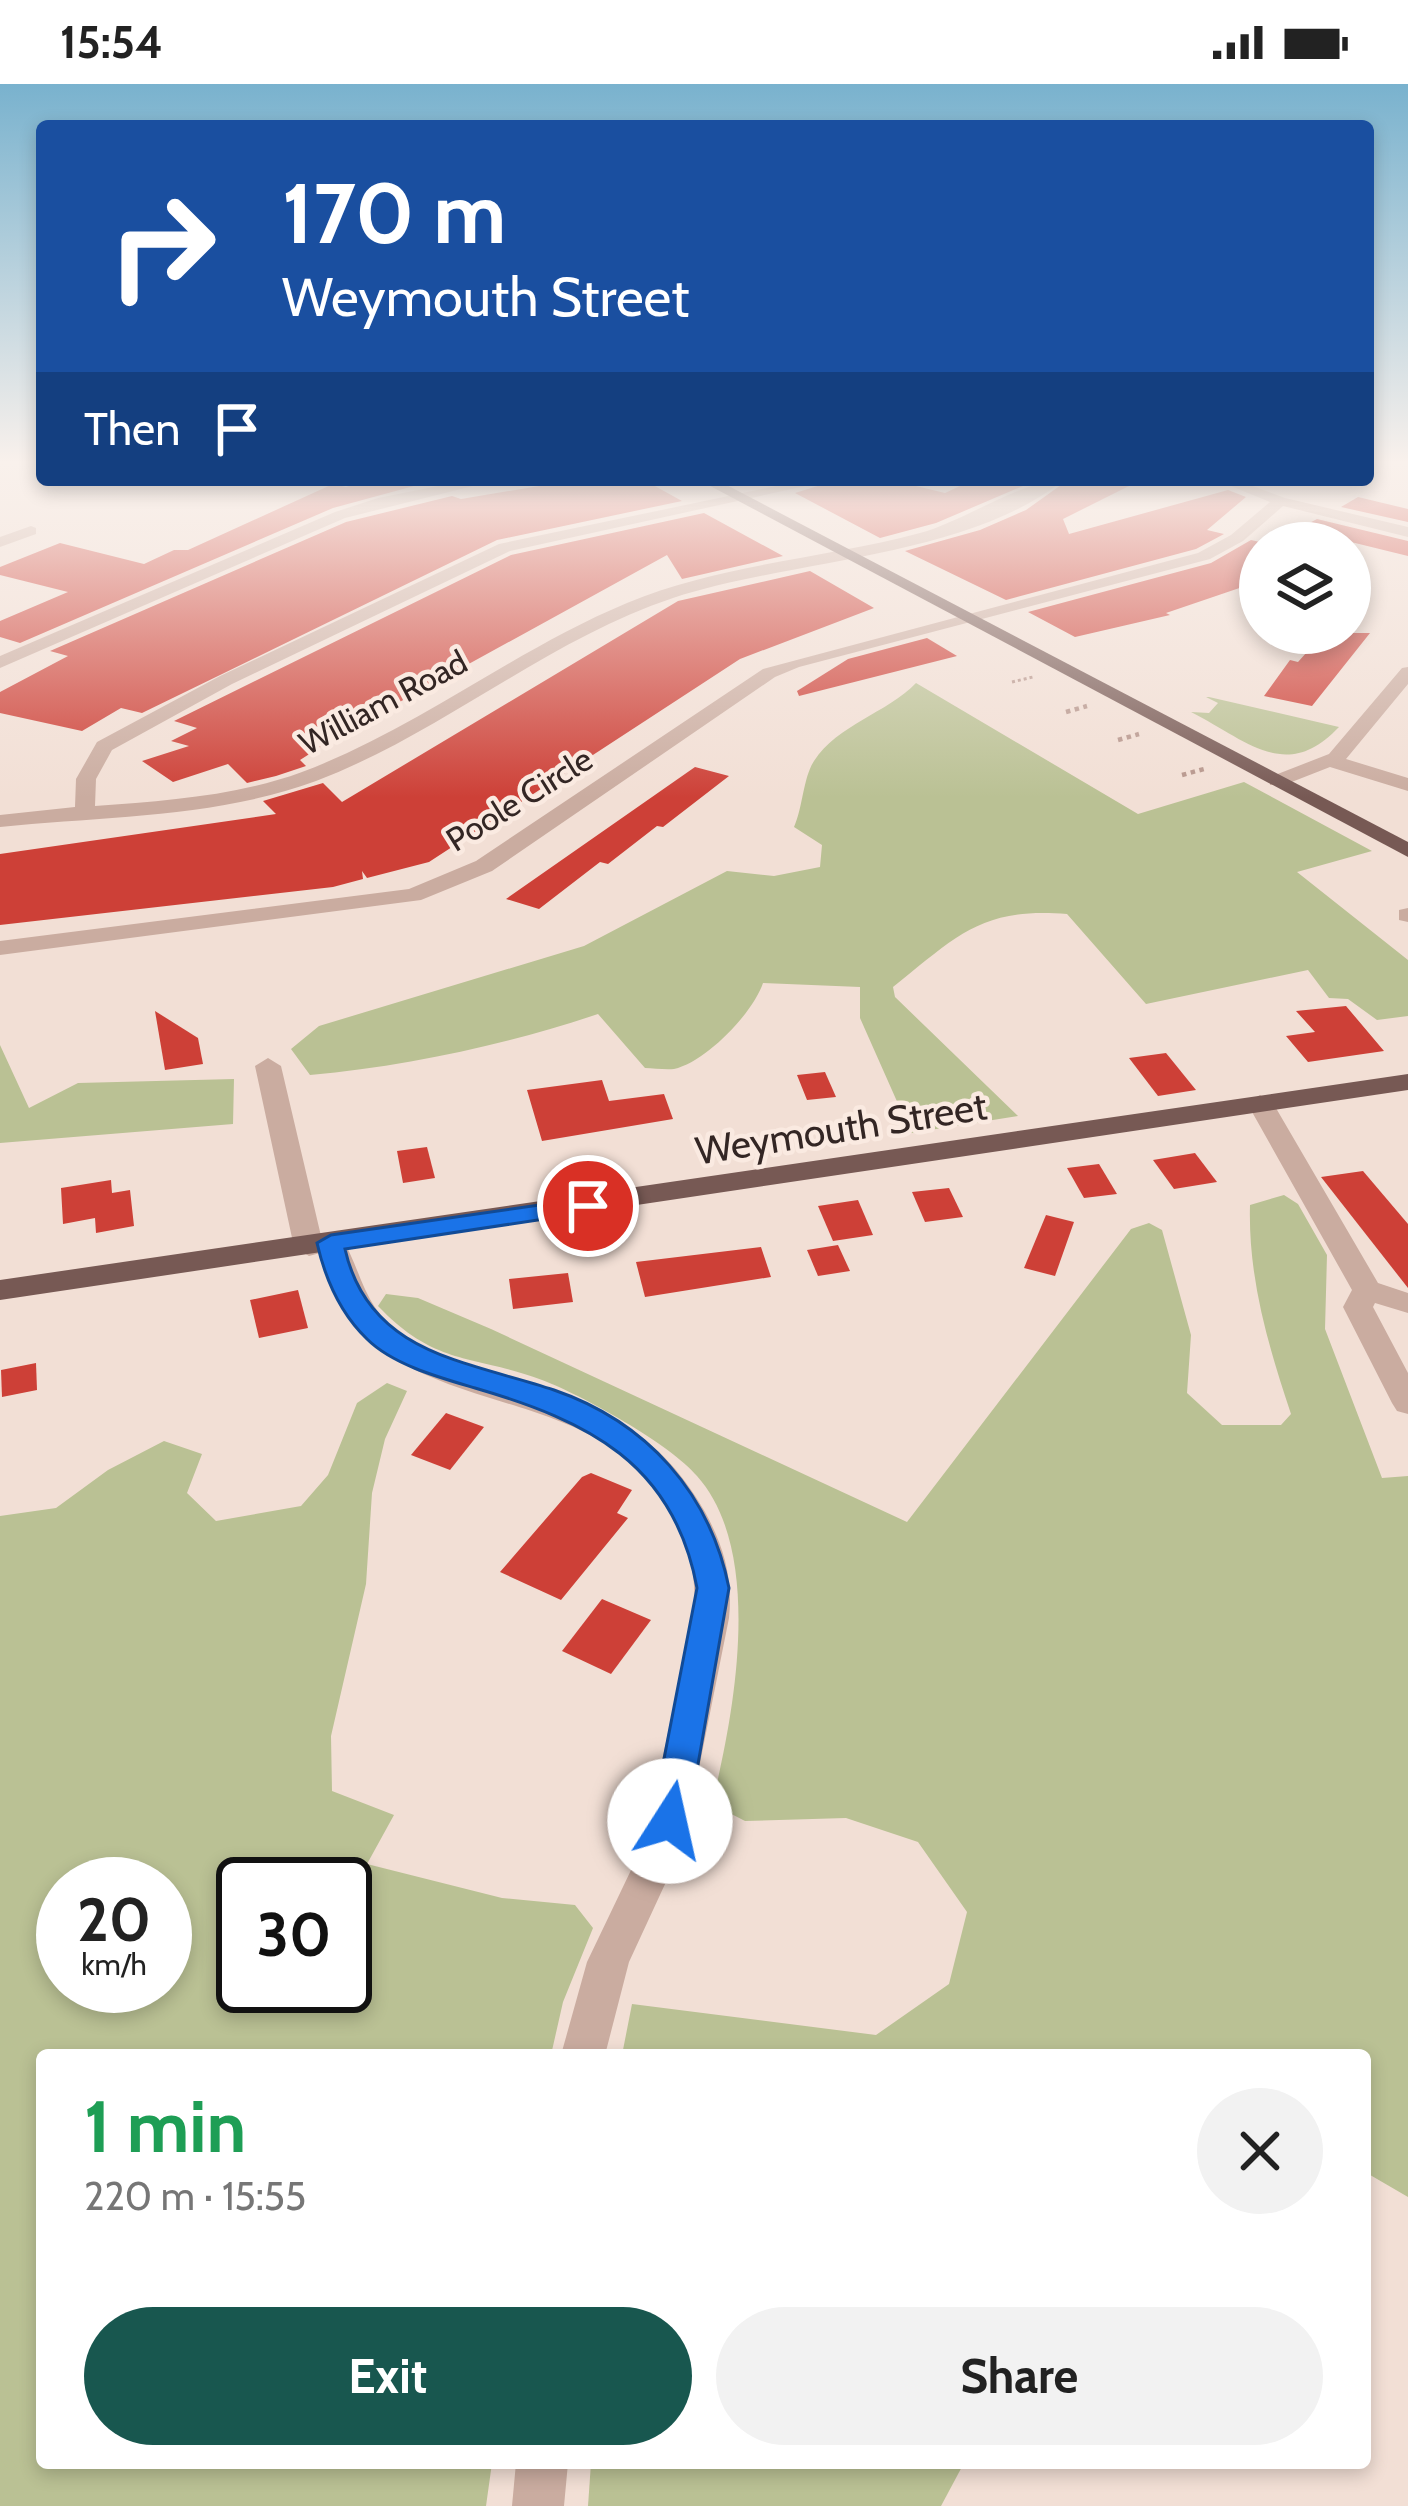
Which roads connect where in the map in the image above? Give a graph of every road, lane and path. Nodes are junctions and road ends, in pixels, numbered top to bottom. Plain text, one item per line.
1 (209, 572) edge
2 (449, 572) edge
3 (766, 572) edge
4 (880, 572) edge
5 (1143, 572) edge
6 (968, 618) junction
7 (0, 663) edge
8 (1408, 672) edge
9 (1037, 676) dead end
10 (1012, 682) dead end
11 (1383, 704) junction
12 (1090, 705) dead end
13 (1408, 710) edge
14 (1066, 712) dead end
15 (1142, 733) dead end
16 (1118, 740) dead end
17 (1331, 761) junction
18 (1207, 767) dead end
19 (1182, 776) dead end
20 (1277, 781) junction
21 (1408, 784) edge
22 (85, 810) junction
23 (0, 820) edge
24 (1408, 851) edge
25 (0, 948) edge
26 (268, 1066) dead end
27 (1408, 1082) edge
28 (1260, 1103) junction
29 (320, 1245) junction
30 (0, 1290) edge
31 (1366, 1290) junction
32 (1408, 1303) edge
33 (1408, 1403) edge
34 (584, 2049) edge
35 (541, 2469) edge
36 (538, 2506) edge

1 - 7 street
2 - 22 street
3 - 22 street, William Road
4 - 6 main road
5 - 6 street, Poole Circle
6 - 20 main road
6 - 25 street, Poole Circle
8 - 11 street
9 - 10 path
11 - 13 street
11 - 17 street
12 - 14 path
15 - 16 path
17 - 20 street
17 - 21 street
18 - 19 path
20 - 24 main road
22 - 23 street, William Road
26 - 29 street
27 - 28 main road, Weymouth Street
28 - 29 main road, Weymouth Street
28 - 31 street
29 - 30 main road, Weymouth Street
29 - 34 street
31 - 32 street
31 - 33 street
35 - 36 street

